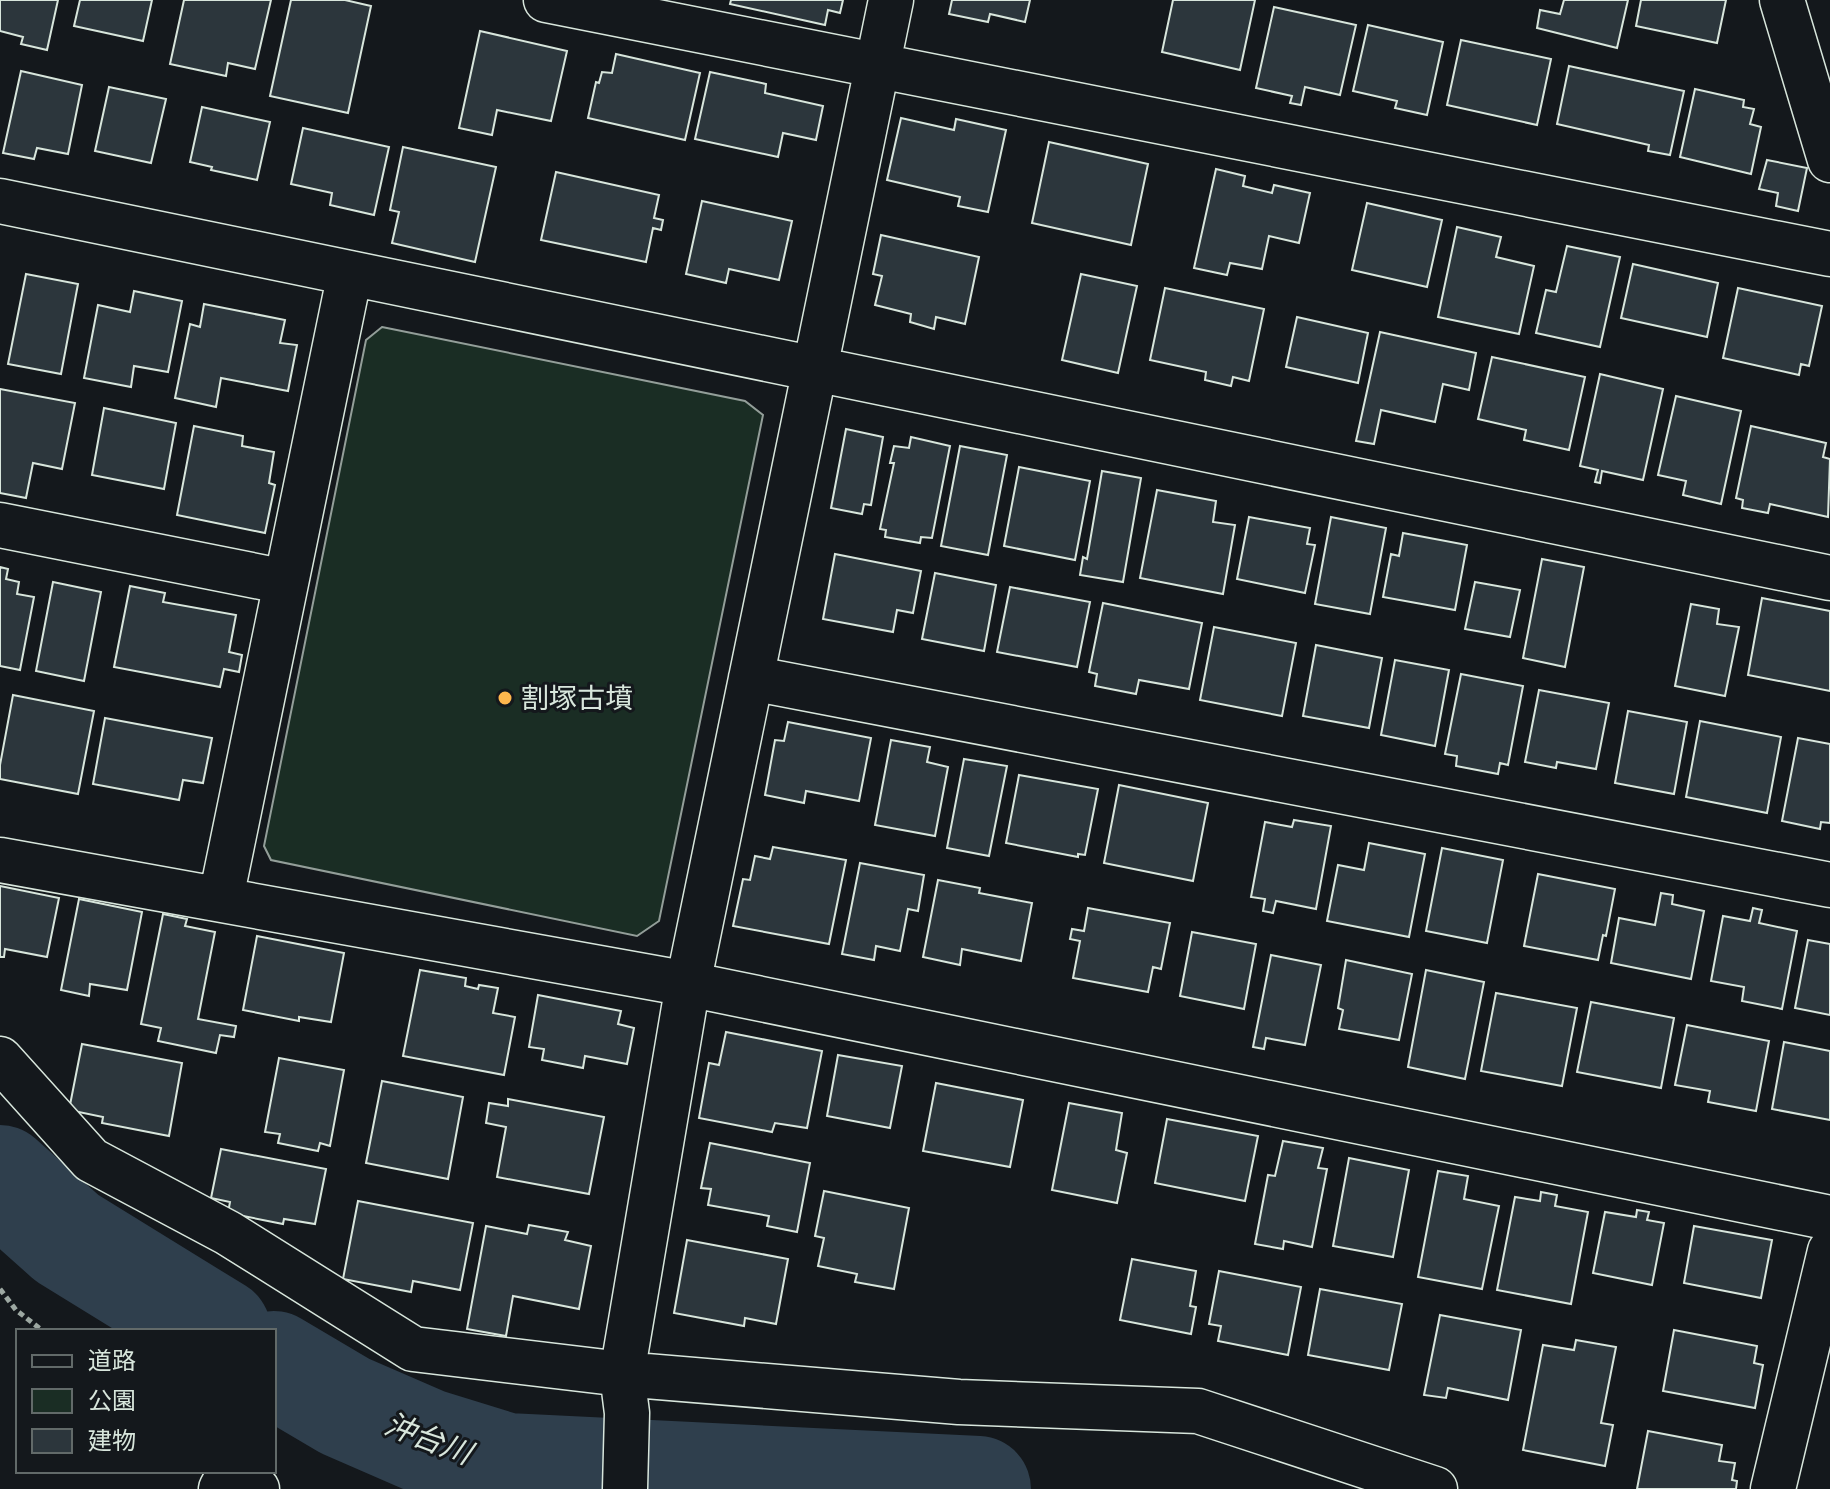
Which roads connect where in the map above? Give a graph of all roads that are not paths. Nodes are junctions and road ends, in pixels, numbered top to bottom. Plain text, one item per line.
1 (546, 0) edge
2 (891, 0) edge
3 (1782, 0) edge
4 (877, 66) junction
5 (1830, 160) edge
6 (0, 201) edge
7 (1830, 254) edge
8 (350, 273) junction
9 (814, 369) junction
10 (0, 525) edge
11 (1830, 578) edge
12 (286, 582) junction
13 (751, 678) junction
14 (0, 860) edge
15 (1830, 885) edge
16 (221, 898) junction
17 (688, 984) junction
18 (0, 1059) edge
19 (1830, 1218) edge
20 (1830, 1251) edge
21 (624, 1394) junction
22 (221, 1489) edge
23 (257, 1489) edge
24 (625, 1489) edge
25 (1435, 1489) edge
26 (1773, 1489) edge

1 - 4 street
2 - 4 street
3 - 5 street
4 - 7 street
4 - 9 street
6 - 8 street
8 - 9 street
8 - 12 street
9 - 11 street
9 - 13 street
10 - 12 street
12 - 16 street
13 - 15 street
13 - 17 street
14 - 16 street
16 - 17 street
17 - 19 street
17 - 21 street
18 - 21 street
20 - 26 street
21 - 24 street
21 - 25 street
22 - 23 street

